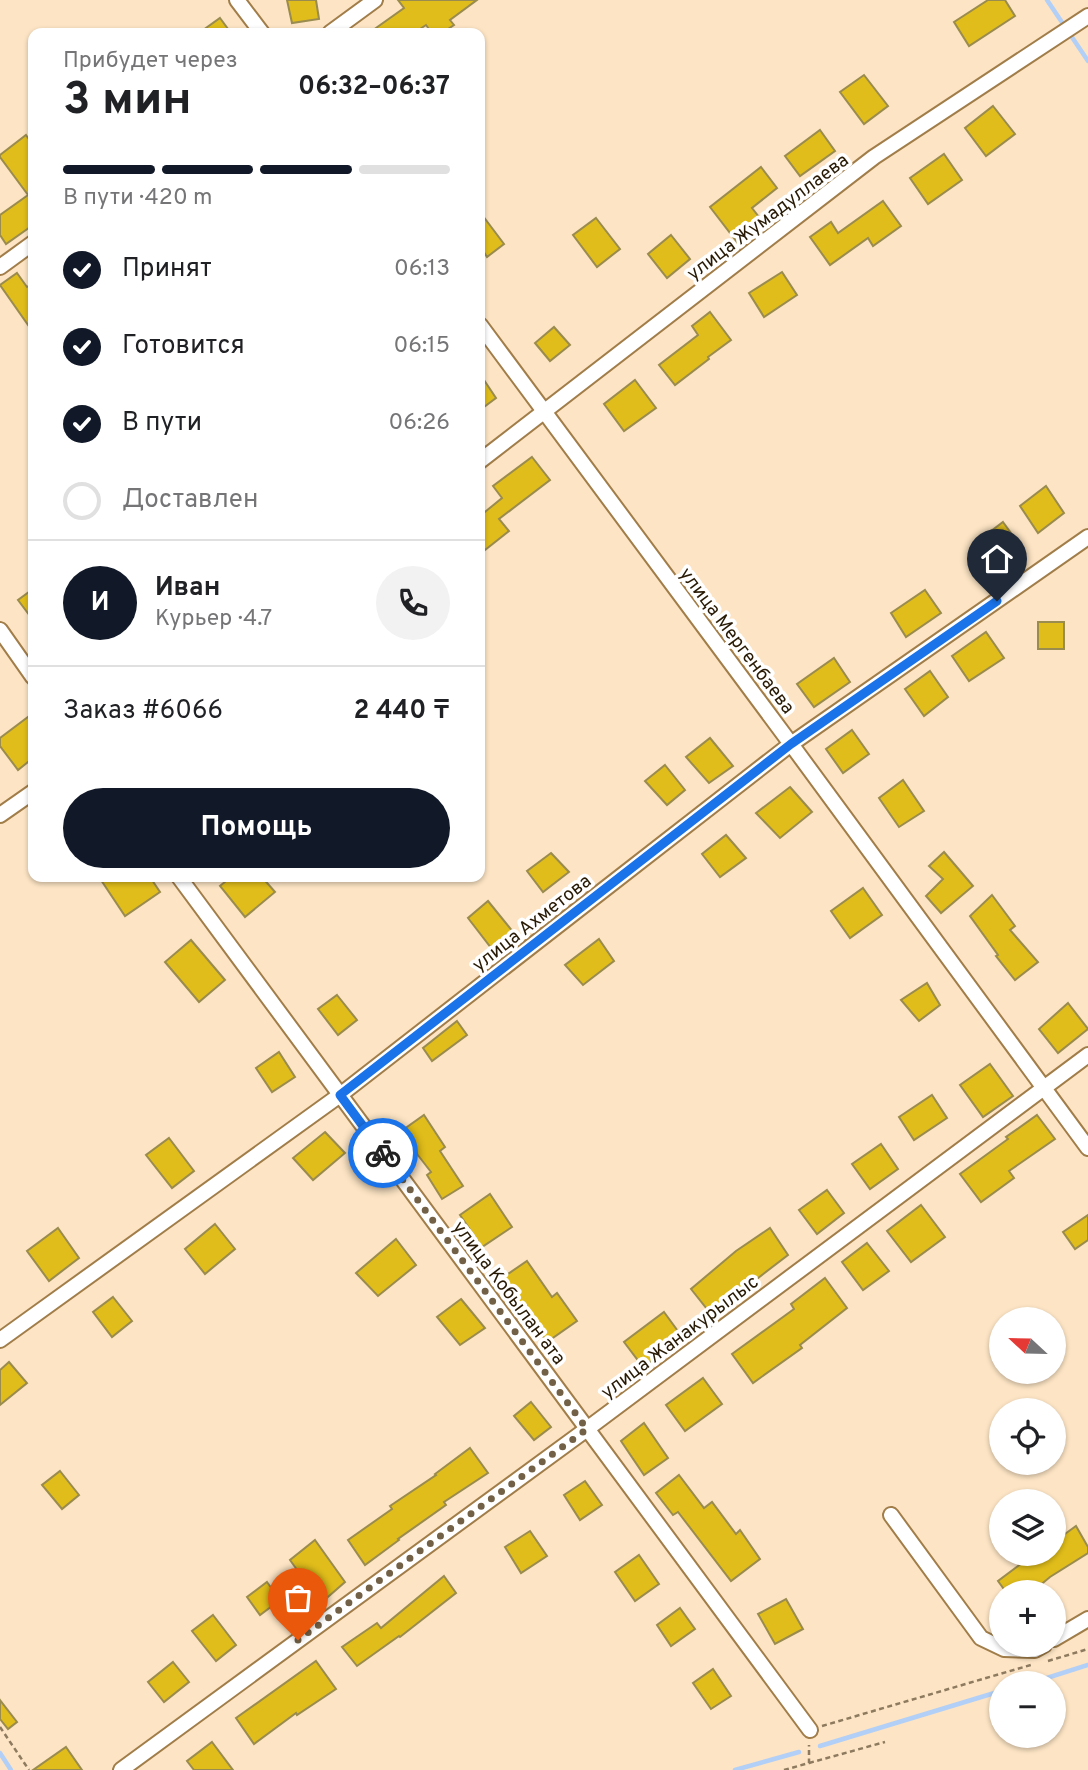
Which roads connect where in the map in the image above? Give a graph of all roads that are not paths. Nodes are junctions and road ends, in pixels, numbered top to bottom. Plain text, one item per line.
1 (237, 0) edge
2 (375, 0) edge
3 (1088, 16) edge
4 (258, 28) edge
5 (337, 28) edge
6 (28, 247) edge
7 (0, 267) edge
8 (485, 332) edge
9 (544, 411) junction
10 (485, 457) edge
11 (1088, 537) edge
12 (0, 631) edge
13 (28, 670) edge
14 (791, 744) junction
15 (28, 795) edge
16 (0, 814) edge
17 (183, 882) edge
18 (1088, 1055) edge
19 (1044, 1088) junction
20 (340, 1095) junction
21 (1088, 1148) edge
22 (0, 1340) edge
23 (587, 1429) junction
24 (891, 1515) dead end
25 (1088, 1619) edge
26 (1066, 1632) edge
27 (989, 1642) edge
28 (810, 1730) road end
29 (121, 1770) edge

1 - 4 street
2 - 5 street
3 - 9 street, улица Жумадуллаева
6 - 7 street
8 - 9 street, улица Мергенбаева
9 - 10 street, улица Жумадуллаева
9 - 14 street, улица Мергенбаева
11 - 14 street, улица Ахметова
12 - 13 street
14 - 19 street, улица Мергенбаева
14 - 20 street, улица Ахметова
15 - 16 street
17 - 20 street, улица Кобылан ата
18 - 19 street, улица Жанакурылыс
19 - 21 street, улица Мергенбаева
19 - 23 street, улица Жанакурылыс
20 - 22 street, улица Ахметова
20 - 23 street, улица Кобылан ата
23 - 28 street, улица Кобылан ата
23 - 29 street, улица Жанакурылыс
24 - 27 street
25 - 26 street

